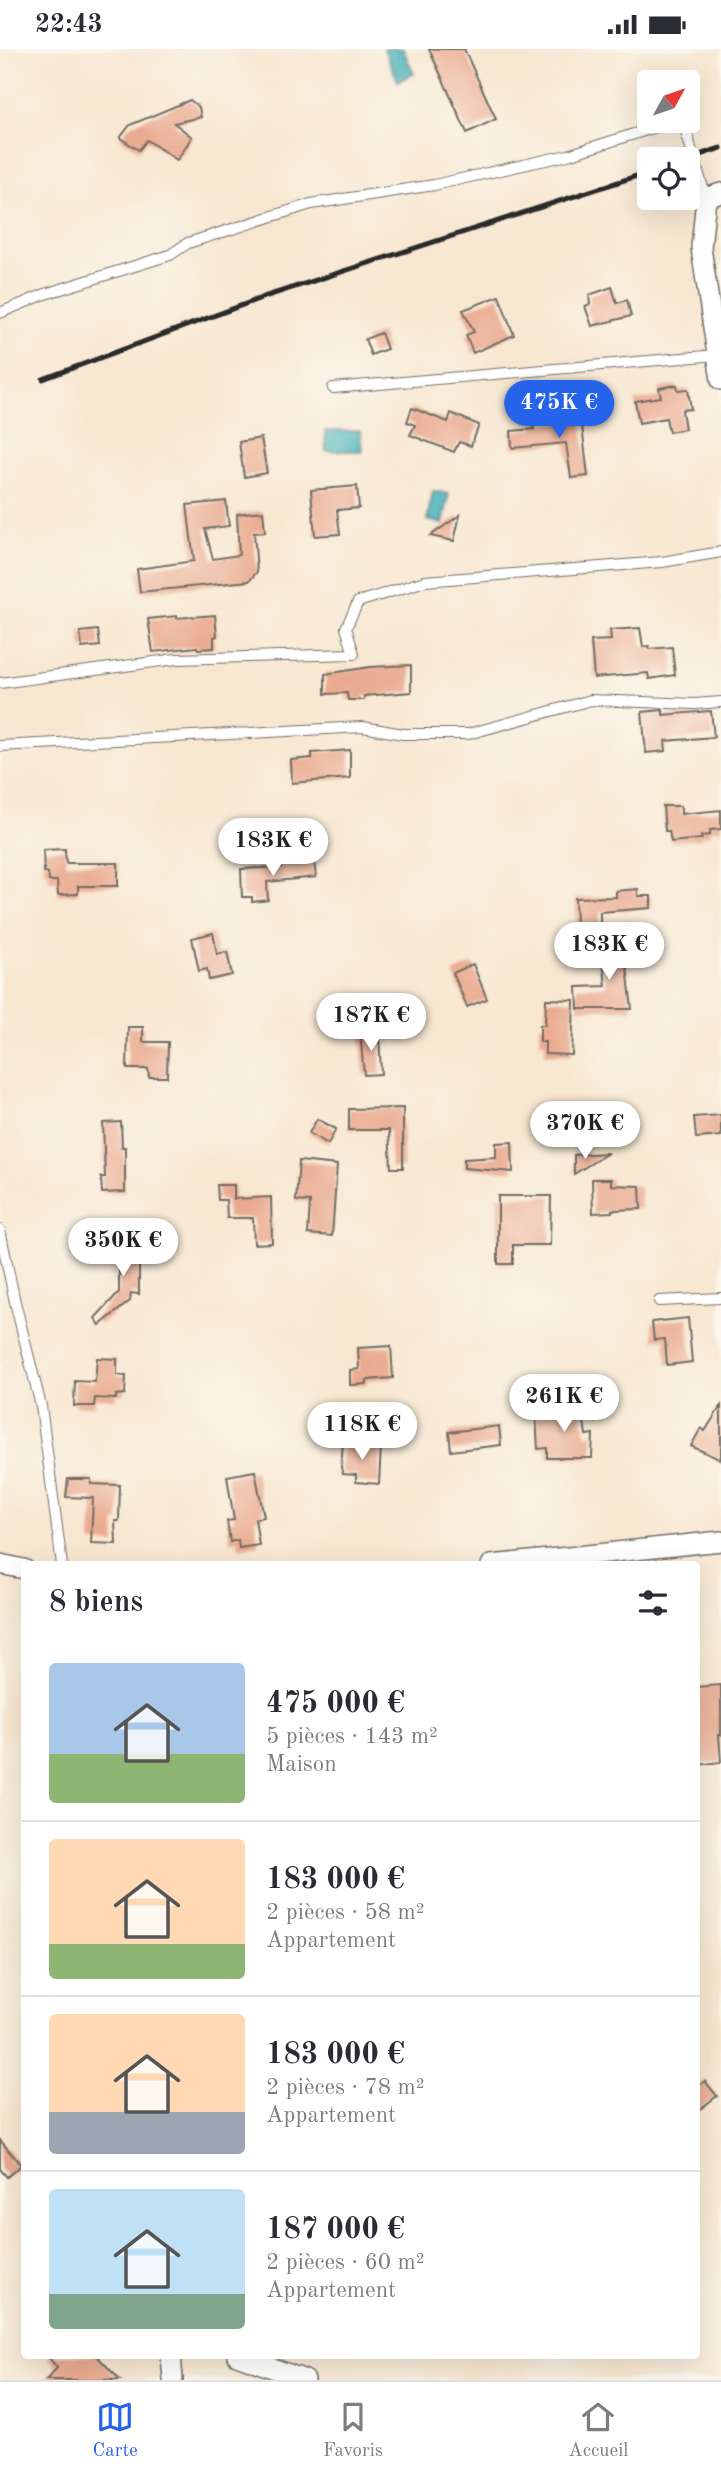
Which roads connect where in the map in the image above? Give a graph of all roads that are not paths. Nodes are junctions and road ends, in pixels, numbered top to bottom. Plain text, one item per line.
1 (637, 133) edge
2 (687, 133) edge
3 (714, 195) edge
4 (0, 313) edge
5 (719, 356) edge
6 (721, 380) edge
7 (333, 388) dead end
8 (721, 552) edge
9 (0, 683) edge
10 (721, 702) edge
11 (0, 745) edge
12 (0, 1230) edge
13 (721, 1298) edge
14 (659, 1301) dead end
15 (721, 1541) edge
16 (61, 1561) edge
17 (529, 1561) edge
18 (0, 1564) edge
19 (21, 1568) edge
20 (171, 2359) edge
21 (248, 2359) edge
22 (173, 2380) edge
23 (305, 2380) edge

1 - 4 lane
2 - 3 lane, bridge
3 - 5 street
5 - 6 street
5 - 7 lane
8 - 9 lane
10 - 11 lane
12 - 16 lane
13 - 14 lane
15 - 17 street
18 - 19 street
20 - 22 street
21 - 23 street

